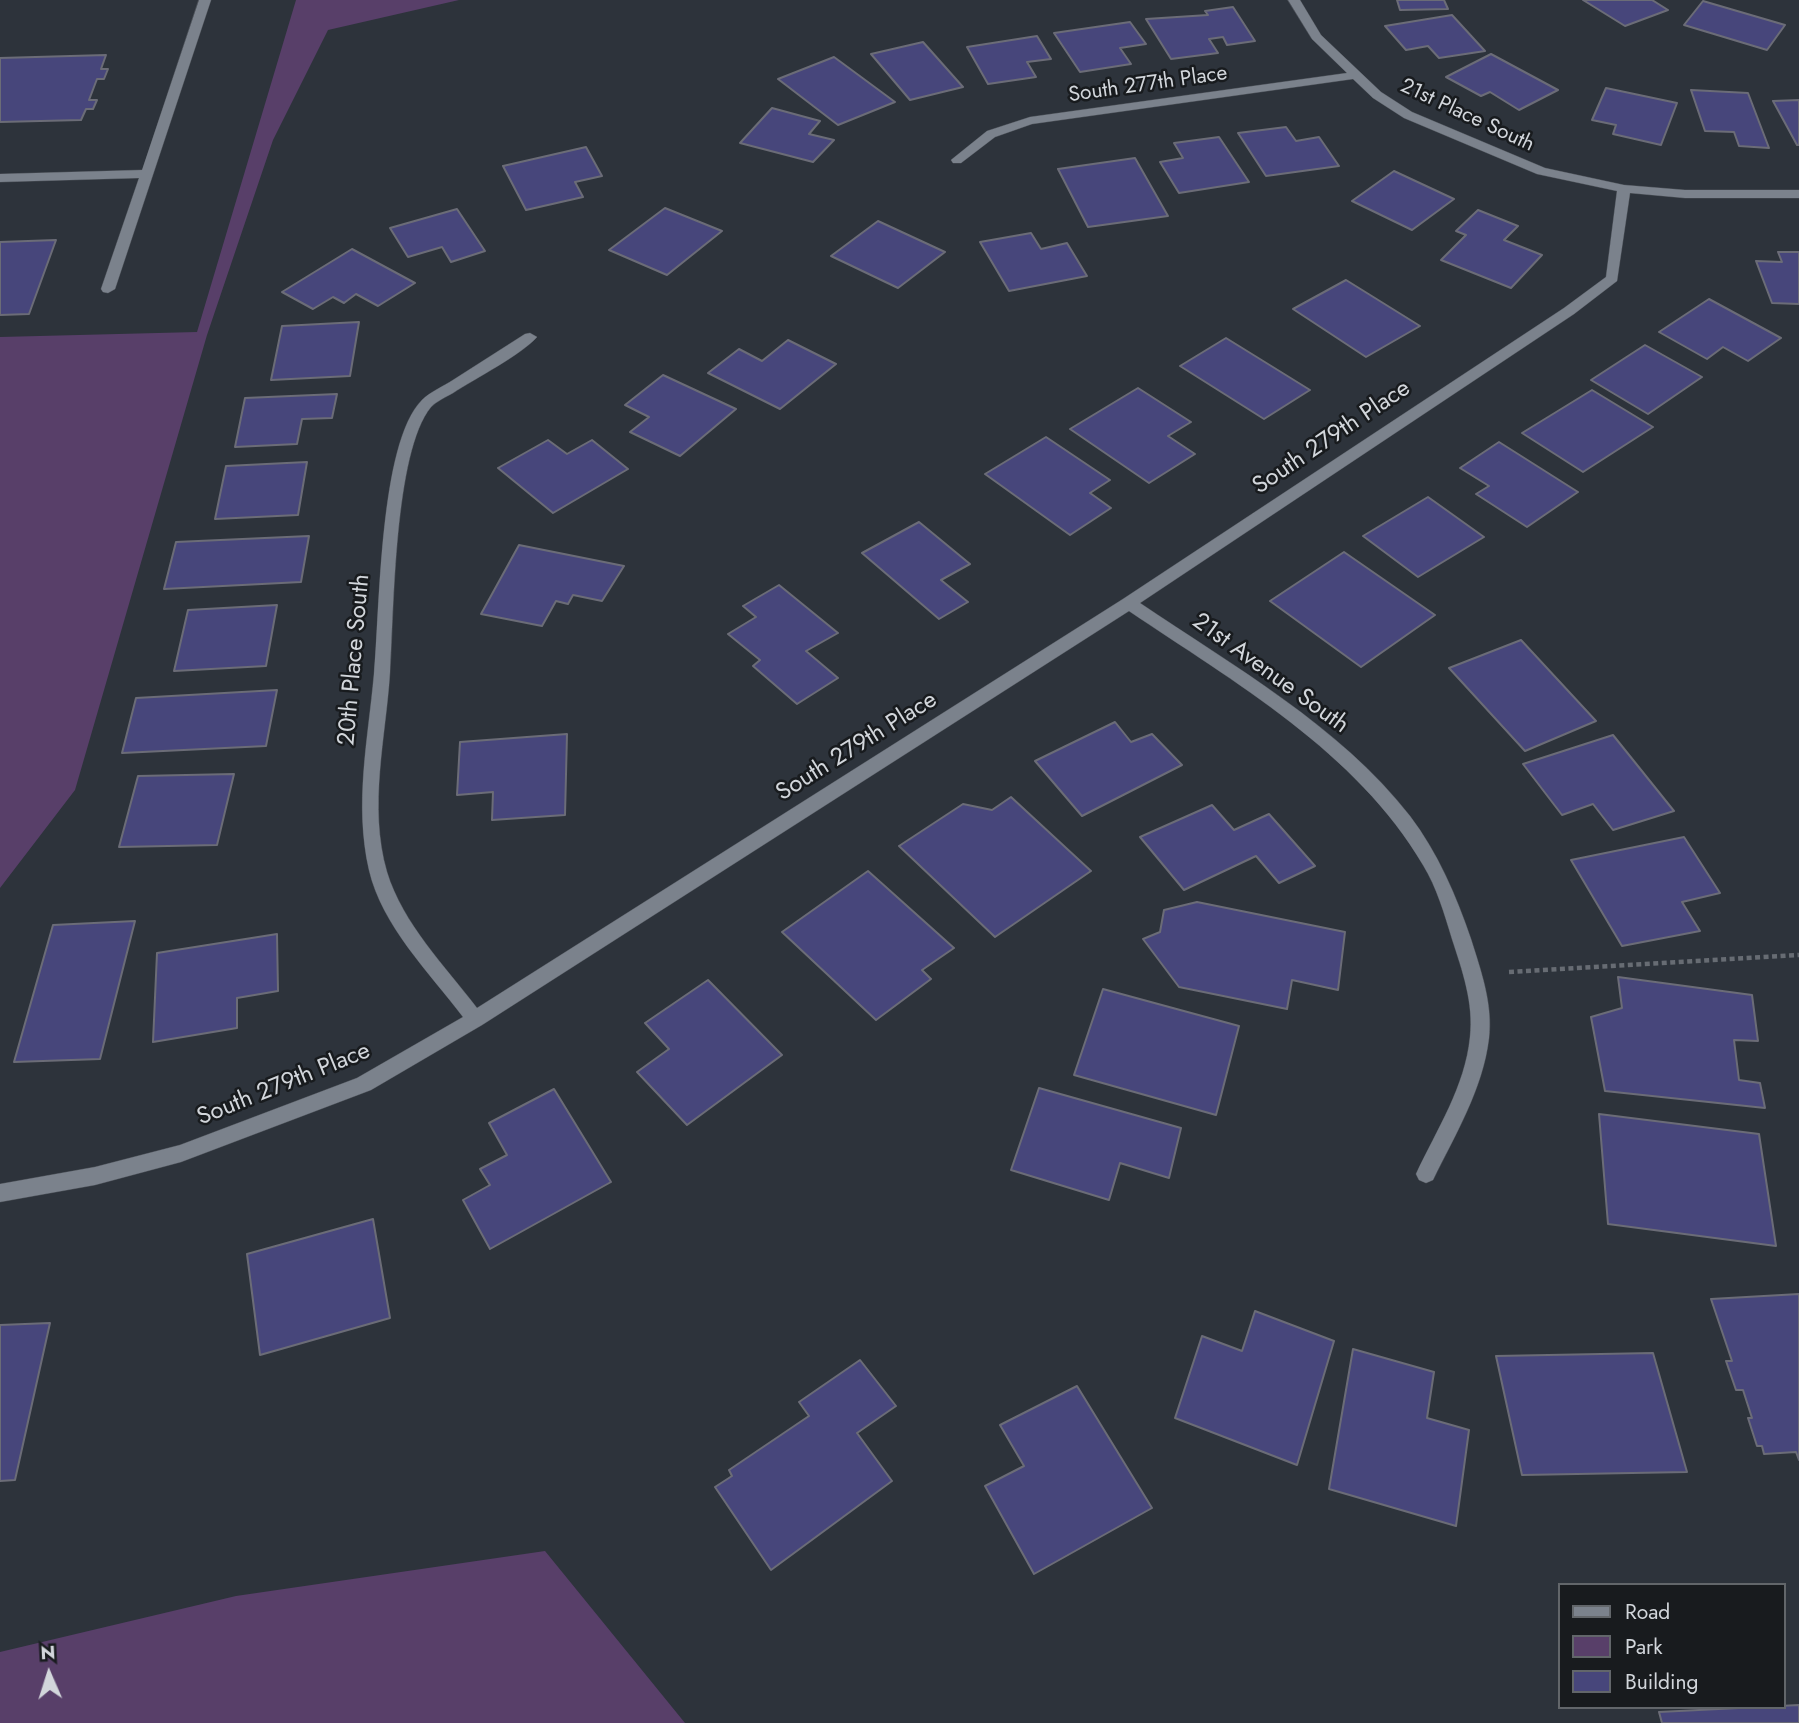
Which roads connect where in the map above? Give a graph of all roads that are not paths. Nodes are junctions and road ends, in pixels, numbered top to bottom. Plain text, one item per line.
1 (205, 0) edge
2 (1294, 0) edge
3 (1354, 75) junction
4 (957, 160) dead end
5 (147, 174) junction
6 (0, 178) edge
7 (1624, 189) junction
8 (1799, 194) edge
9 (108, 289) dead end
10 (530, 337) dead end
11 (1129, 603) junction
12 (475, 1019) junction
13 (1426, 1174) dead end
14 (0, 1193) edge

1 - 5 street
2 - 3 street, 21st Place South
3 - 4 street, South 277th Place
3 - 7 street, 21st Place South
5 - 6 street
5 - 9 street
7 - 8 street, 21st Place South
7 - 11 street, South 279th Place
10 - 12 street, 20th Place South
11 - 12 street, South 279th Place
11 - 13 street, 21st Avenue South
12 - 14 street, South 279th Place

